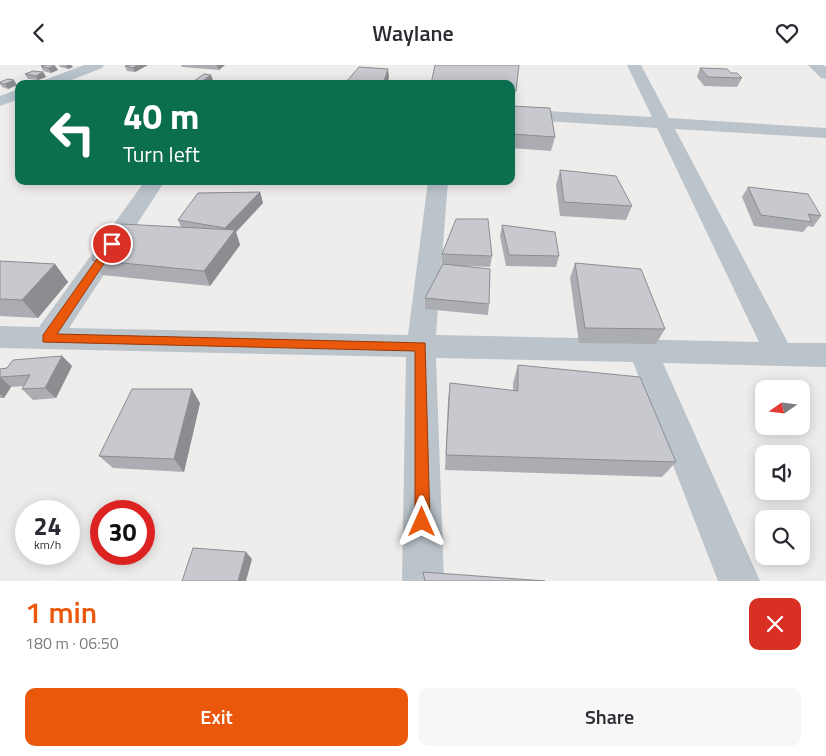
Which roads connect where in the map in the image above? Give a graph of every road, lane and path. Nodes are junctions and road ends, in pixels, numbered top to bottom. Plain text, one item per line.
1 (97, 65) edge
2 (634, 65) edge
3 (815, 65) edge
4 (826, 75) edge
5 (58, 80) edge
6 (15, 95) edge
7 (0, 101) edge
8 (515, 114) edge
9 (664, 123) junction
10 (826, 133) edge
11 (152, 185) edge
12 (438, 185) edge
13 (0, 337) edge
14 (47, 338) junction
15 (421, 346) junction
16 (643, 351) junction
17 (779, 354) junction
18 (826, 355) edge
19 (423, 581) edge
20 (739, 581) edge

1 - 5 main road
2 - 9 street
3 - 4 street
6 - 7 main road
8 - 9 street
9 - 10 street
9 - 17 street
11 - 14 street
12 - 15 street
13 - 14 street
14 - 15 street
15 - 16 street
15 - 19 street
16 - 17 street
16 - 20 street
17 - 18 street

